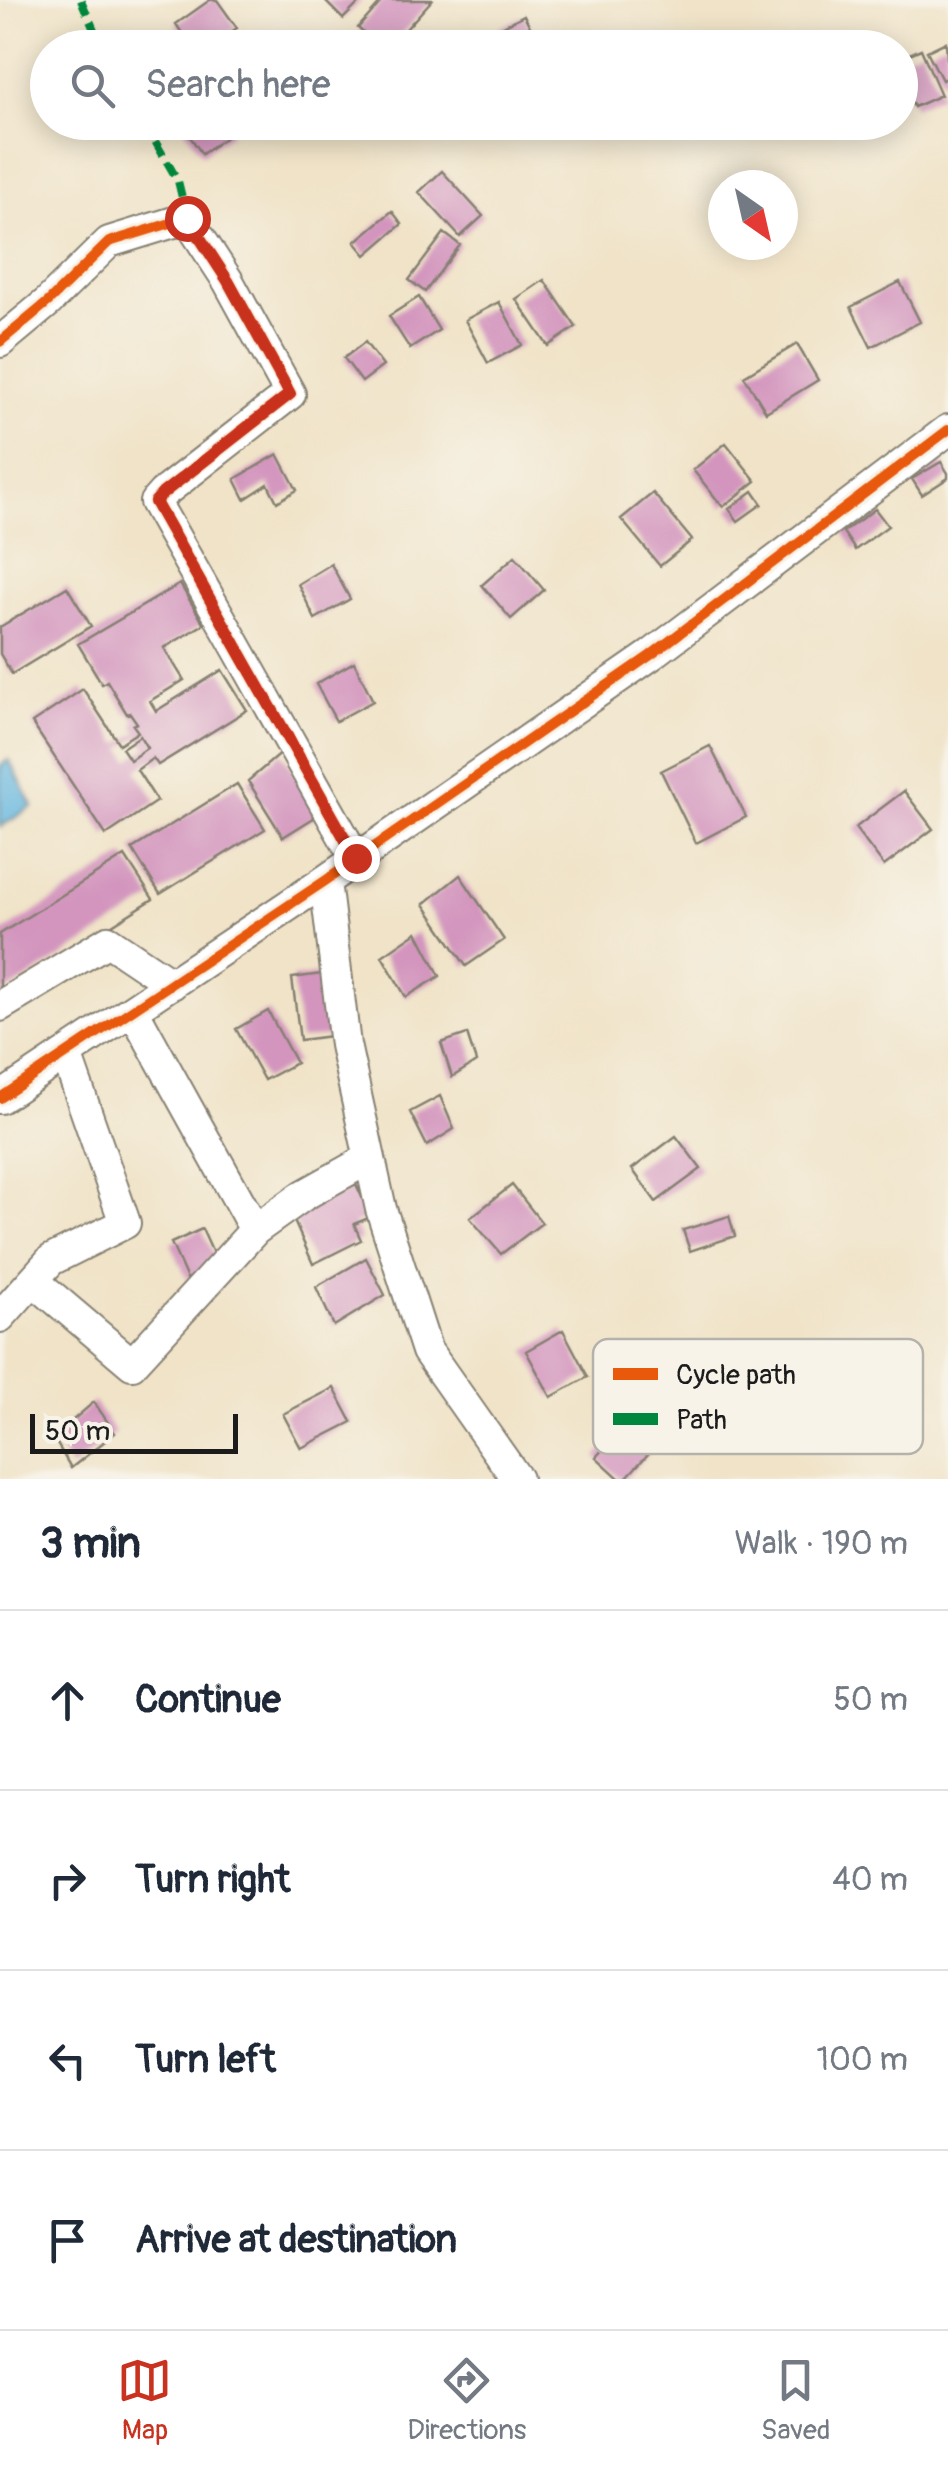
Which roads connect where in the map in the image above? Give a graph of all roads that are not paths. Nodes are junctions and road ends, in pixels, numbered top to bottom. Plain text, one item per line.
1 (0, 342) edge
2 (948, 430) edge
3 (356, 858) junction
4 (325, 881) junction
5 (172, 984) junction
6 (0, 1006) edge
7 (132, 1010) junction
8 (66, 1054) junction
9 (0, 1098) edge
10 (370, 1158) junction
11 (254, 1230) junction
12 (34, 1281) junction
13 (0, 1318) edge
14 (517, 1479) edge

1 - 3 street
2 - 3 street
3 - 4 street
4 - 5 street
4 - 10 street
5 - 6 street
5 - 7 street
7 - 8 street
7 - 11 street
8 - 9 street
8 - 12 street
10 - 11 street
10 - 14 street
11 - 12 street
12 - 13 street

